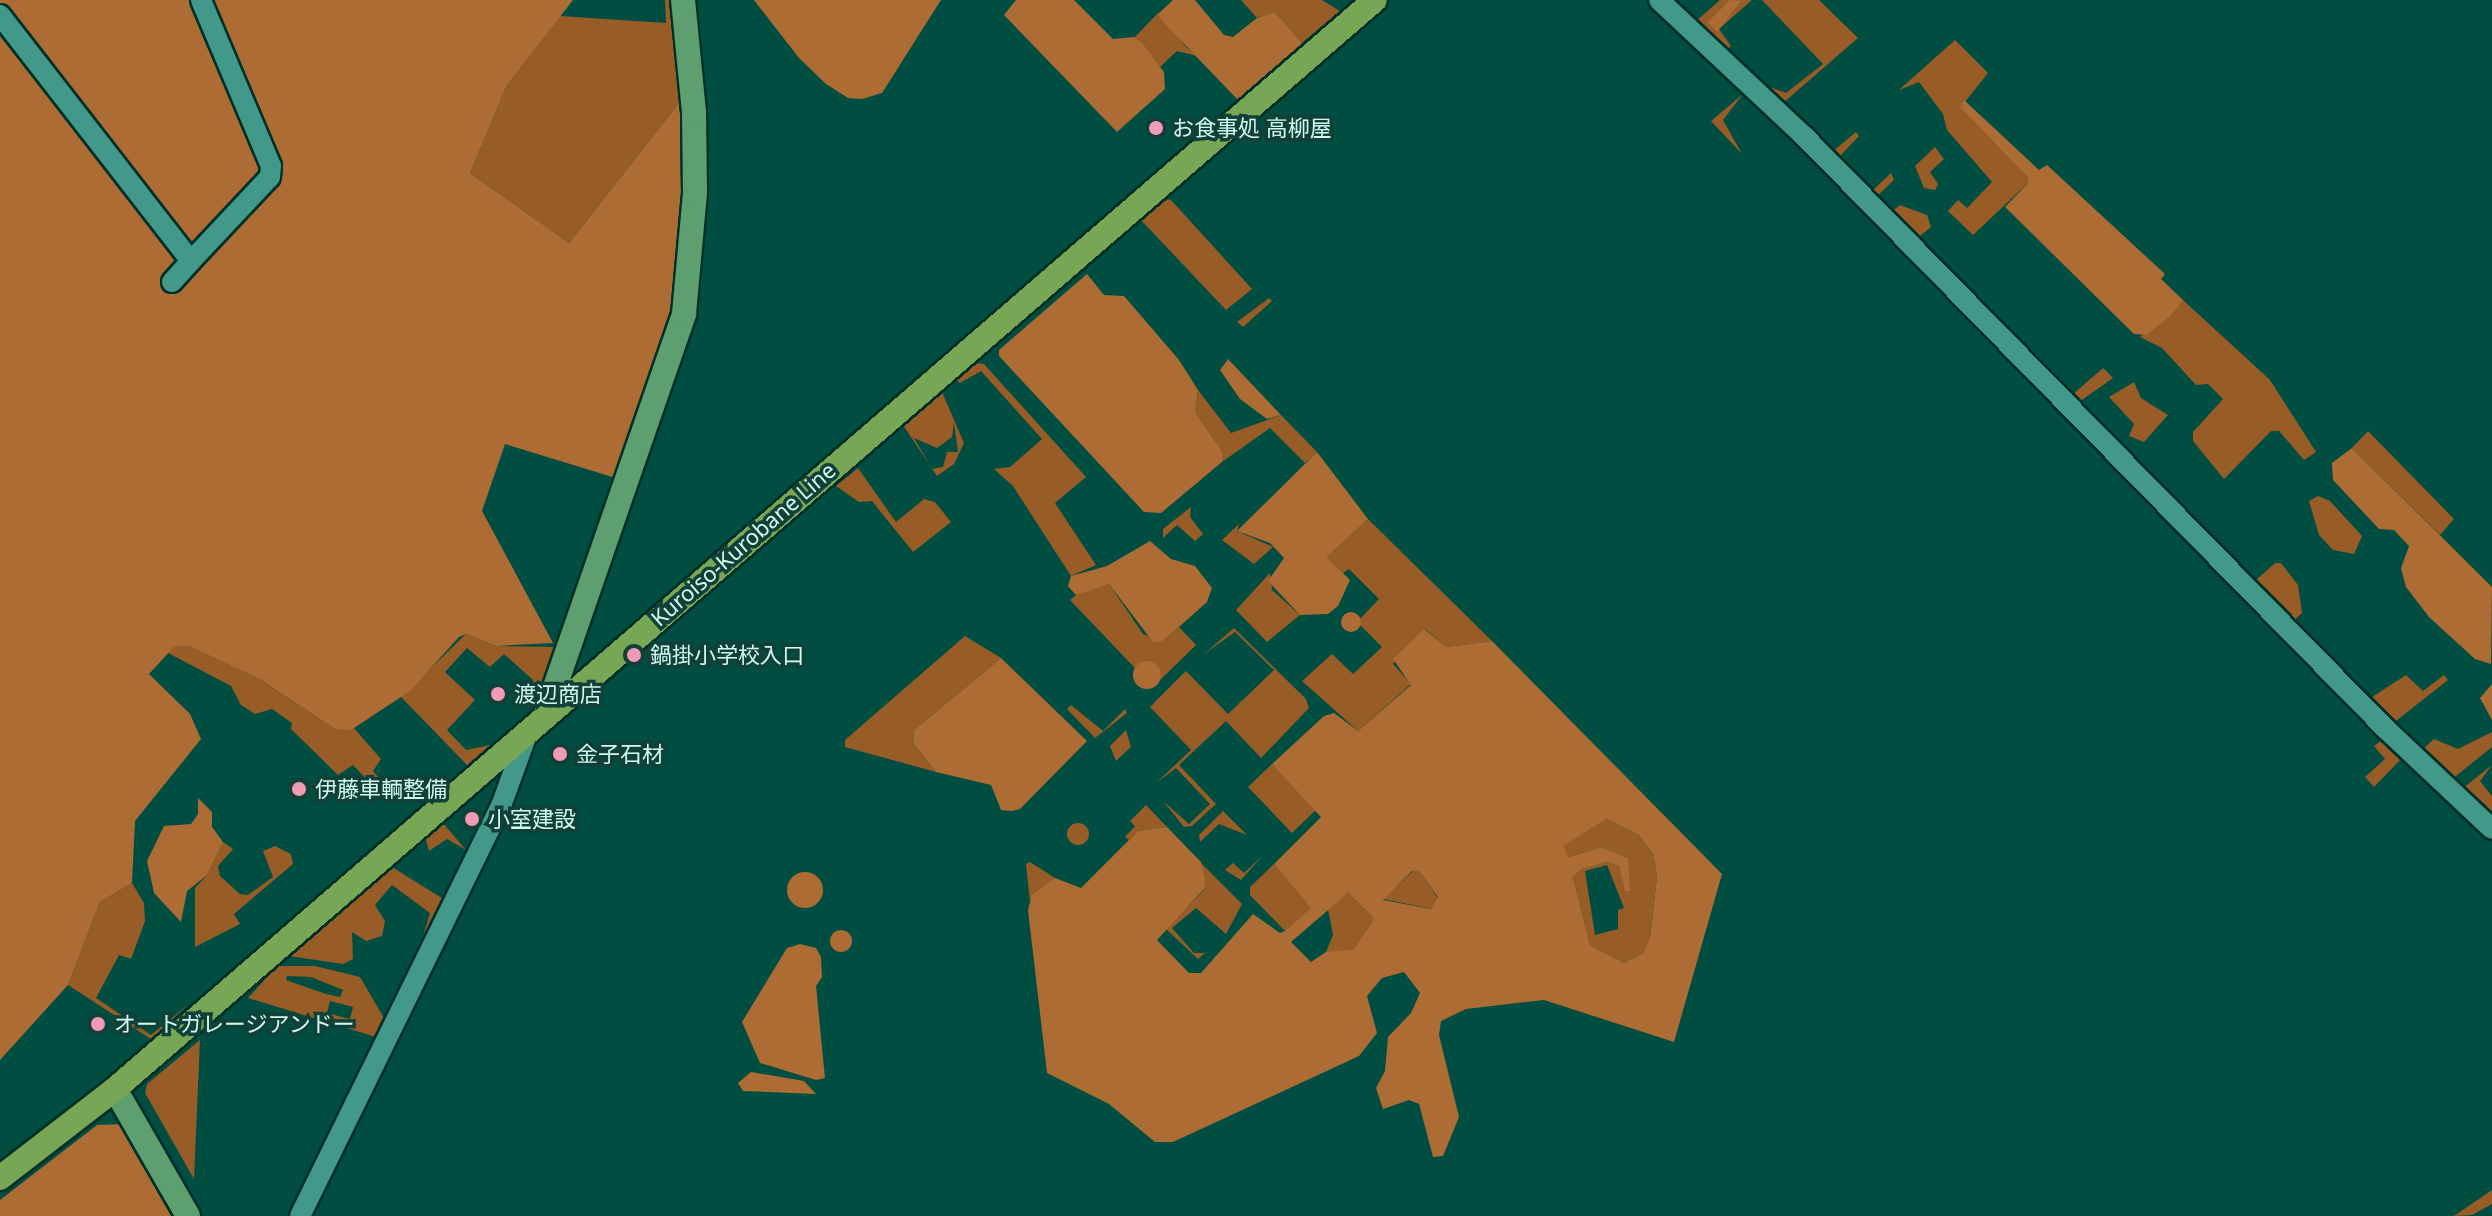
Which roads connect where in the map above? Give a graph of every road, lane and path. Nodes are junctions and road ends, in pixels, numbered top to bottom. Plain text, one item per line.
1 (201, 0) edge
2 (683, 0) edge
3 (1375, 0) edge
4 (1659, 0) edge
5 (0, 15) edge
6 (191, 261) junction
7 (172, 282) dead end
8 (539, 717) junction
9 (2492, 829) edge
10 (115, 1089) junction
11 (0, 1178) edge
12 (188, 1216) edge
13 (300, 1216) edge

1 - 6 street
2 - 8 street
3 - 8 main road, Kuroiso-Kurobane Line
4 - 9 street
5 - 6 street
6 - 7 street
8 - 10 main road, Kuroiso-Kurobane Line
8 - 13 street
10 - 11 main road, Kuroiso-Kurobane Line
10 - 12 street

